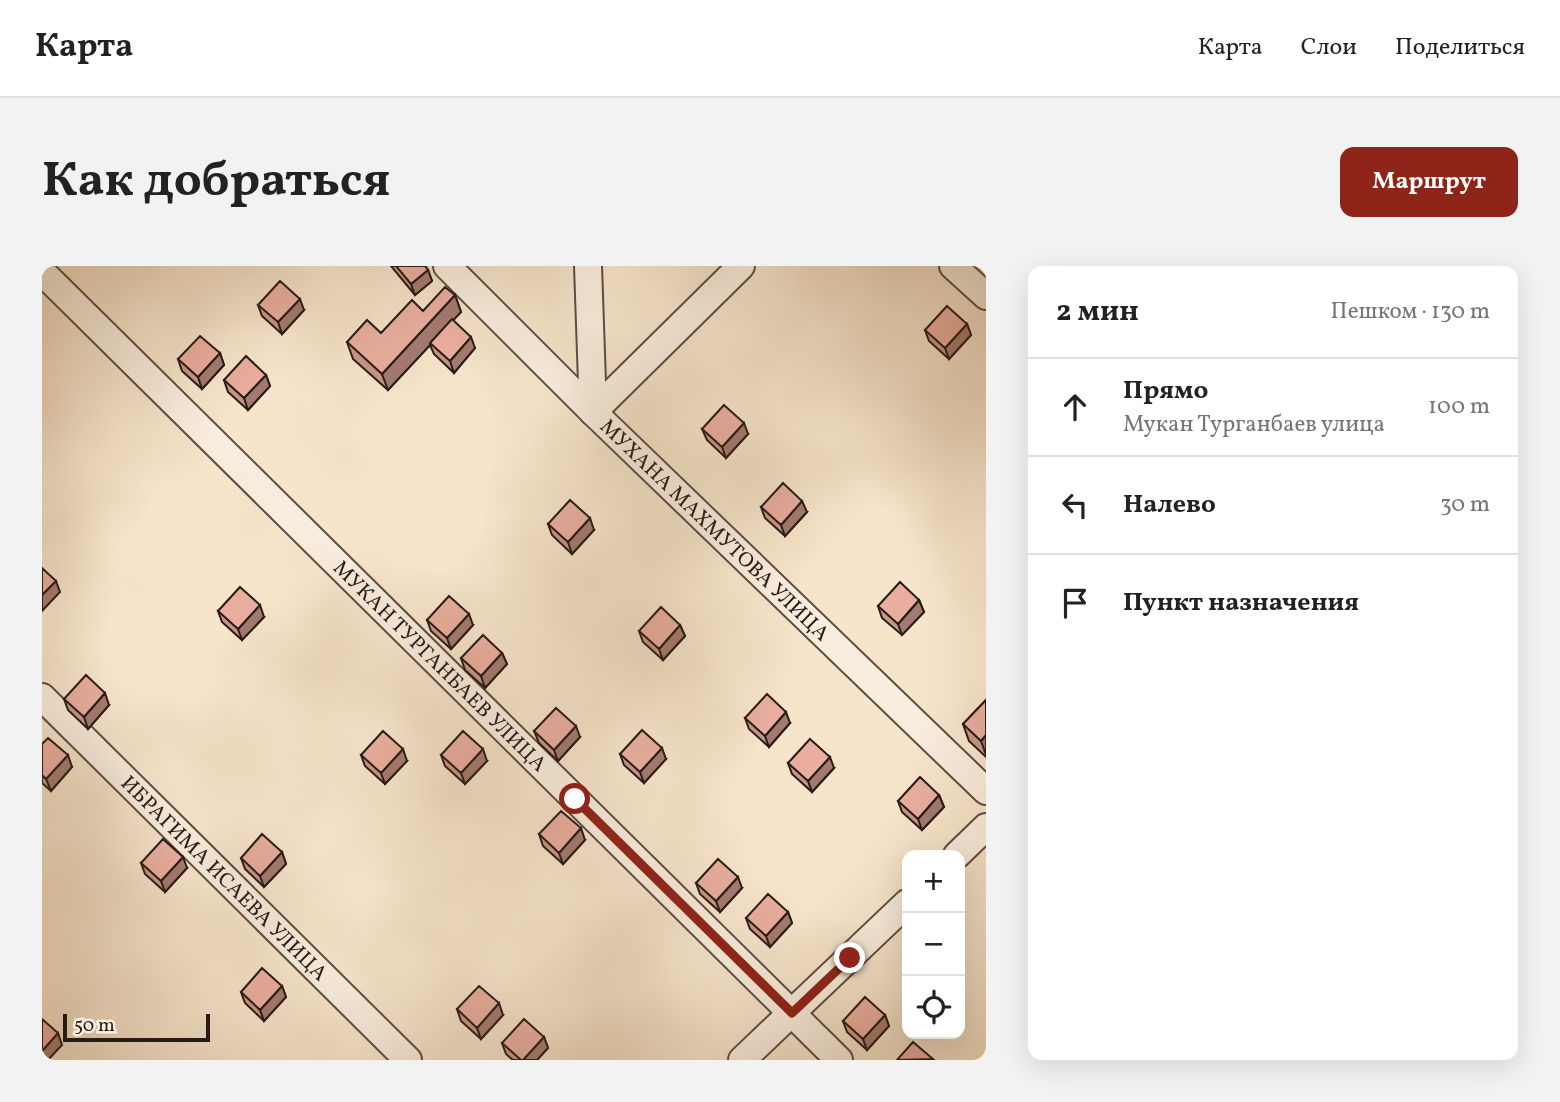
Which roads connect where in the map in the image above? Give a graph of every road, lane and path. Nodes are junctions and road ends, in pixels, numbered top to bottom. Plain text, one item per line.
1 (447, 266) edge
2 (588, 266) edge
3 (741, 266) edge
4 (953, 266) edge
5 (42, 272) edge
6 (986, 296) edge
7 (593, 412) junction
8 (42, 697) edge
9 (986, 791) edge
10 (986, 827) edge
11 (962, 850) edge
12 (902, 908) edge
13 (792, 1013) junction
14 (408, 1060) edge
15 (742, 1060) edge
16 (839, 1060) edge

1 - 7 street, МУХАНА МАХМУТОВА УЛИЦА
2 - 7 street
3 - 7 street
4 - 6 street
5 - 13 street, МУКАН ТУРГАНБАЕВ УЛИЦА
7 - 9 street, МУХАНА МАХМУТОВА УЛИЦА
8 - 14 street, ИБРАГИМА ИСАЕВА УЛИЦА
10 - 11 street
12 - 13 street
13 - 15 street
13 - 16 street, МУКАН ТУРГАНБАЕВ УЛИЦА

